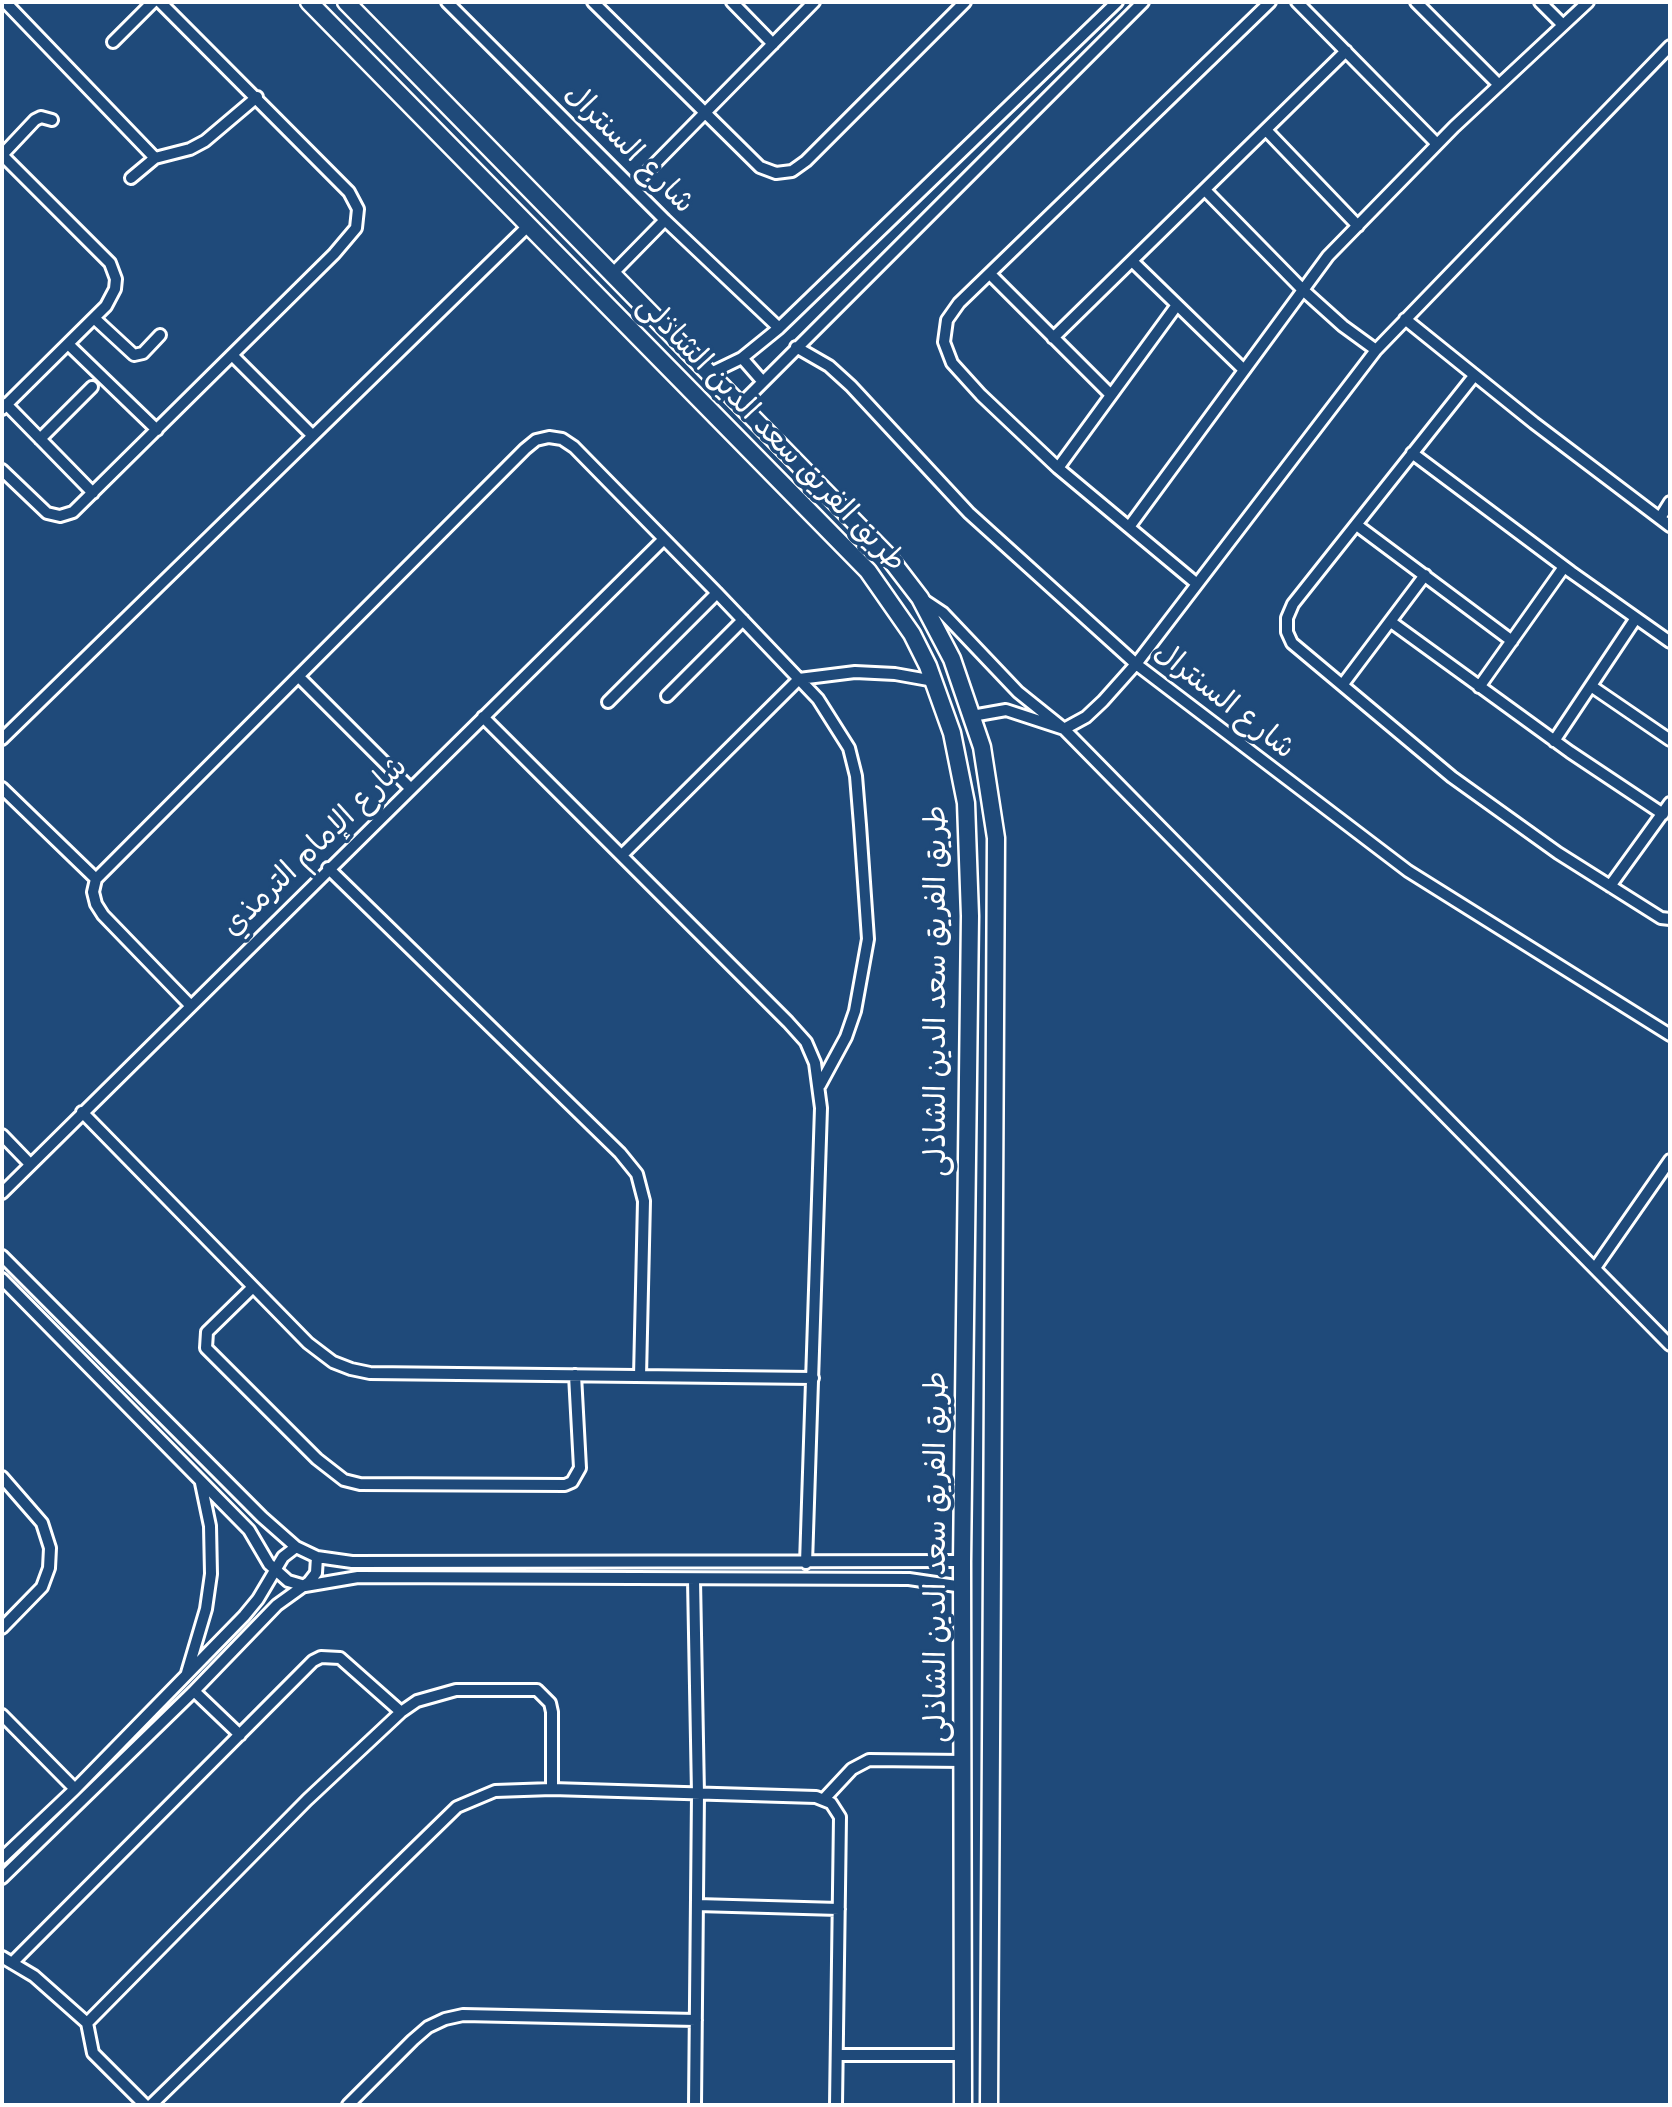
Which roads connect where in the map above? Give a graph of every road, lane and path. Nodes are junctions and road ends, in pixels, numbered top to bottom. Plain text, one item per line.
1 (5, 2) edge
2 (153, 2) edge
3 (160, 2) edge
4 (309, 2) edge
5 (346, 2) edge
6 (447, 2) edge
7 (593, 2) edge
8 (732, 2) edge
9 (814, 2) edge
10 (965, 2) edge
11 (1117, 2) edge
12 (1143, 2) edge
13 (1270, 2) edge
14 (1297, 2) edge
15 (1416, 2) edge
16 (1540, 2) edge
17 (1588, 2) edge
18 (367, 22) junction
19 (1563, 25) junction
20 (344, 37) junction
21 (113, 42) dead end
22 (772, 44) junction
23 (1670, 46) edge
24 (1346, 51) junction
25 (399, 56) junction
26 (379, 72) junction
27 (1499, 85) junction
28 (257, 97) junction
29 (705, 112) junction
30 (52, 120) dead end
31 (1266, 130) junction
32 (1437, 144) junction
33 (2, 155) edge
34 (155, 158) junction
35 (131, 178) dead end
36 (632, 187) junction
37 (1205, 190) junction
38 (665, 219) junction
39 (530, 225) junction
40 (1358, 226) junction
41 (1132, 261) junction
42 (613, 273) junction
43 (990, 274) junction
44 (1303, 290) junction
45 (1177, 305) junction
46 (94, 318) junction
47 (1405, 319) junction
48 (779, 328) junction
49 (160, 335) dead end
50 (1054, 338) junction
51 (68, 344) junction
52 (796, 347) junction
53 (1376, 350) junction
54 (232, 355) junction
55 (742, 358) junction
56 (1244, 370) junction
57 (711, 373) junction
58 (1474, 376) junction
59 (763, 382) junction
60 (92, 387) dead end
61 (1111, 395) junction
62 (740, 405) junction
63 (4, 407) edge
64 (157, 430) junction
65 (312, 435) junction
66 (40, 439) junction
67 (779, 443) junction
68 (1412, 453) junction
69 (759, 457) junction
70 (1058, 468) junction
71 (2, 470) edge
72 (814, 479) junction
73 (93, 493) junction
74 (794, 493) junction
75 (1670, 502) edge
76 (1660, 518) junction
77 (1358, 526) junction
78 (1670, 526) edge
79 (1129, 527) junction
80 (664, 539) junction
81 (1564, 567) junction
82 (1425, 576) junction
83 (1197, 584) junction
84 (717, 593) junction
85 (920, 598) junction
86 (1636, 618) junction
87 (743, 620) junction
88 (1391, 622) junction
89 (1512, 641) junction
90 (1670, 642) edge
91 (1136, 664) junction
92 (299, 677) junction
93 (799, 679) junction
94 (934, 681) junction
95 (1343, 684) junction
96 (1591, 686) junction
97 (1479, 687) junction
98 (667, 696) dead end
99 (608, 702) dead end
100 (972, 716) junction
101 (483, 717) junction
102 (1064, 729) junction
103 (2, 739) edge
104 (1670, 740) edge
105 (1554, 741) junction
106 (2, 788) edge
107 (411, 788) junction
108 (1670, 803) edge
109 (1663, 814) junction
110 (622, 855) junction
111 (328, 867) junction
112 (96, 879) junction
113 (1610, 886) junction
114 (1670, 919) edge
115 (190, 1005) junction
116 (1670, 1035) edge
117 (968, 1054) junction
118 (995, 1059) junction
119 (820, 1085) junction
120 (967, 1102) junction
121 (995, 1103) junction
122 (82, 1112) junction
123 (2, 1135) edge
124 (1670, 1160) edge
125 (30, 1164) junction
126 (2, 1193) edge
127 (2, 1257) edge
128 (1595, 1268) junction
129 (2, 1279) edge
130 (253, 1287) junction
131 (1670, 1345) edge
132 (575, 1375) junction
133 (640, 1376) junction
134 (813, 1378) junction
135 (2, 1477) edge
136 (200, 1480) junction
137 (262, 1517) junction
138 (249, 1530) junction
139 (296, 1547) junction
140 (317, 1557) junction
141 (909, 1561) junction
142 (962, 1561) junction
143 (352, 1562) junction
144 (605, 1563) junction
145 (623, 1563) junction
146 (750, 1563) junction
147 (806, 1563) junction
148 (275, 1571) junction
149 (351, 1577) junction
150 (604, 1579) junction
151 (623, 1579) junction
152 (909, 1579) junction
153 (694, 1580) junction
154 (751, 1580) junction
155 (305, 1586) junction
156 (963, 1587) junction
157 (257, 1601) junction
158 (272, 1612) junction
159 (2, 1628) edge
160 (187, 1674) junction
161 (194, 1692) junction
162 (401, 1712) junction
163 (2, 1715) edge
164 (240, 1735) junction
165 (112, 1751) junction
166 (964, 1760) junction
167 (123, 1761) junction
168 (75, 1789) junction
169 (552, 1789) junction
170 (698, 1794) junction
171 (824, 1799) junction
172 (15, 1846) junction
173 (25, 1856) junction
174 (2, 1858) edge
175 (2, 1878) edge
176 (697, 1905) junction
177 (839, 1909) junction
178 (2, 1956) edge
179 (12, 1963) junction
180 (696, 2020) junction
181 (86, 2023) junction
182 (837, 2055) junction
183 (963, 2055) junction
184 (964, 2102) edge
185 (987, 2104) edge
186 (145, 2105) edge
187 (151, 2105) edge
188 (348, 2105) edge
189 (695, 2105) edge
190 (836, 2105) edge

1 - 34 street
2 - 21 street
3 - 28 street
4 - 20 street, طريق الفريق سعد الدين الشاذلى
5 - 18 street, طريق الفريق سعد الدين الشاذلى
6 - 36 street, شارع السنترال
7 - 29 street
8 - 22 street
9 - 22 street
10 - 29 street
11 - 48 street
12 - 52 street
13 - 43 street
14 - 24 street
15 - 27 street
16 - 19 street
17 - 19 street
18 - 20 street
18 - 25 street, طريق الفريق سعد الدين الشاذلى
19 - 27 street
20 - 26 street, طريق الفريق سعد الدين الشاذلى
22 - 29 street
23 - 47 street
24 - 31 street
24 - 32 street
25 - 26 street
25 - 42 street, طريق الفريق سعد الدين الشاذلى
26 - 39 street, طريق الفريق سعد الدين الشاذلى
27 - 32 street
28 - 34 street
28 - 54 street
29 - 36 street
30 - 33 street
31 - 37 street
31 - 40 street
32 - 40 street
33 - 46 street
34 - 35 street
36 - 38 street, شارع السنترال
37 - 41 street
37 - 44 street
38 - 42 street
38 - 48 street, شارع السنترال
39 - 65 street
39 - 69 street, طريق الفريق سعد الدين الشاذلى
40 - 44 street
41 - 45 street
41 - 50 street
42 - 57 street, طريق الفريق سعد الدين الشاذلى
43 - 50 street
43 - 70 street
44 - 53 street
44 - 56 street
45 - 56 street
45 - 61 street
46 - 49 street
46 - 51 street
47 - 53 street
47 - 58 street
48 - 55 street
50 - 61 street
51 - 63 street
51 - 64 street
52 - 59 street
52 - 91 street, شارع السنترال
53 - 83 street
54 - 64 street
54 - 65 street
55 - 57 street
55 - 59 street
56 - 79 street
57 - 62 street, طريق الفريق سعد الدين الشاذلى
58 - 68 street
58 - 76 street
59 - 62 street
60 - 66 street
61 - 70 street
62 - 67 street, طريق الفريق سعد الدين الشاذلى
63 - 66 street
64 - 73 street
65 - 103 street
66 - 73 street
67 - 69 street
67 - 72 street, طريق الفريق سعد الدين الشاذلى
68 - 77 street
68 - 81 street
69 - 74 street, طريق الفريق سعد الدين الشاذلى
70 - 79 street
71 - 73 street
72 - 74 street
72 - 85 street, طريق الفريق سعد الدين الشاذلى
74 - 94 street, طريق الفريق سعد الدين الشاذلى
75 - 76 street
76 - 78 street
77 - 82 street
77 - 95 street
79 - 83 street
80 - 84 street
80 - 92 street
80 - 101 street, شارع الإمام الترمذي
81 - 86 street
81 - 89 street
82 - 88 street
82 - 89 street
83 - 91 street
84 - 87 street
84 - 99 street
85 - 100 street, طريق الفريق سعد الدين الشاذلى
85 - 102 street
86 - 90 street
86 - 96 street
87 - 93 street
87 - 98 street
88 - 95 street
88 - 97 street
89 - 97 street
91 - 102 street
91 - 116 street, شارع السنترال
92 - 107 street
92 - 112 street
93 - 94 street
93 - 110 street
93 - 119 street
94 - 117 street, طريق الفريق سعد الدين الشاذلى
95 - 113 street
96 - 104 street
96 - 105 street
97 - 105 street
100 - 102 street
100 - 118 street, طريق الفريق سعد الدين الشاذلى
101 - 107 street, شارع الإمام الترمذي
101 - 110 street
102 - 128 street
105 - 109 street
106 - 112 street
107 - 111 street, شارع الإمام الترمذي
108 - 109 street
109 - 113 street
110 - 119 street
111 - 115 street, شارع الإمام الترمذي
111 - 133 street
112 - 115 street
113 - 114 street
115 - 122 street, شارع الإمام الترمذي
117 - 118 street
117 - 120 street, طريق الفريق سعد الدين الشاذلى
118 - 121 street, طريق الفريق سعد الدين الشاذلى
119 - 134 street
120 - 121 street
120 - 142 street, طريق الفريق سعد الدين الشاذلى
121 - 185 street, طريق الفريق سعد الدين الشاذلى
122 - 125 street, شارع الإمام الترمذي
122 - 130 street
123 - 125 street
124 - 128 street
125 - 126 street, شارع الإمام الترمذي
127 - 137 street
128 - 131 street
129 - 136 street
130 - 132 street
130 - 132 street
132 - 133 street
133 - 134 street
134 - 147 street
135 - 159 street
136 - 138 street
136 - 160 street
137 - 138 street
137 - 139 street
138 - 148 street
139 - 140 street
139 - 148 street
140 - 143 street
140 - 155 street
141 - 142 street
141 - 147 street
141 - 152 street
142 - 156 street, طريق الفريق سعد الدين الشاذلى
143 - 144 street
143 - 149 street
144 - 145 street
144 - 150 street
145 - 146 street
145 - 151 street
146 - 147 street
146 - 154 street
148 - 155 street
148 - 157 street
149 - 150 street
149 - 155 street
150 - 151 street
151 - 153 street
152 - 154 street
152 - 156 street
153 - 154 street
153 - 170 street
155 - 158 street
156 - 166 street, طريق الفريق سعد الدين الشاذلى
157 - 158 street
157 - 160 street
158 - 161 street
160 - 165 street
161 - 164 street
161 - 167 street
162 - 164 street
162 - 169 street
162 - 181 street
163 - 168 street
164 - 179 street
165 - 167 street
165 - 168 street
166 - 171 street
166 - 183 street, طريق الفريق سعد الدين الشاذلى
167 - 173 street
168 - 172 street
169 - 170 street
169 - 187 street
170 - 171 street
170 - 176 street
171 - 177 street
172 - 173 street
172 - 174 street
173 - 175 street
176 - 177 street
176 - 180 street
177 - 182 street
178 - 179 street
179 - 181 street
180 - 188 street
180 - 189 street
181 - 186 street
182 - 183 street
182 - 190 street
183 - 184 street, طريق الفريق سعد الدين الشاذلى

